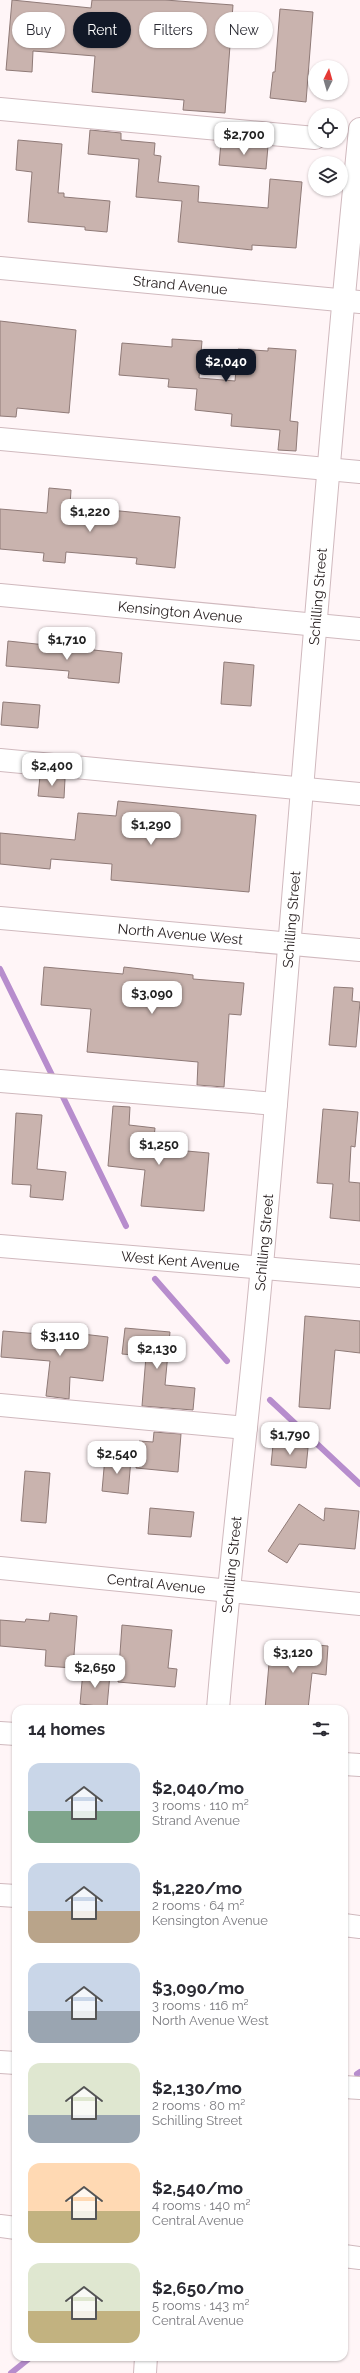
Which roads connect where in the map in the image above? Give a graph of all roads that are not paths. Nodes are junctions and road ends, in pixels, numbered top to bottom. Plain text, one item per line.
1 (0, 109) edge
2 (308, 137) edge
3 (355, 139) edge
4 (0, 268) edge
5 (351, 302) edge
6 (0, 439) edge
7 (328, 469) junction
8 (360, 472) edge
9 (0, 595) edge
10 (314, 625) junction
11 (360, 629) edge
12 (0, 760) edge
13 (302, 789) junction
14 (360, 794) edge
15 (0, 918) edge
16 (289, 944) junction
17 (360, 950) edge
18 (0, 1081) edge
19 (276, 1104) junction
20 (0, 1246) edge
21 (262, 1268) junction
22 (360, 1276) edge
23 (0, 1405) edge
24 (246, 1428) junction
25 (0, 1568) edge
26 (227, 1591) junction
27 (360, 1604) edge
28 (218, 1705) edge
29 (0, 1733) edge
30 (12, 1734) edge
31 (348, 1764) edge
32 (360, 1765) edge
33 (0, 1895) edge
34 (12, 1896) edge
35 (348, 1926) edge
36 (360, 1927) edge
37 (0, 2062) edge
38 (12, 2063) edge
39 (348, 2086) edge
40 (360, 2088) edge
41 (0, 2226) edge
42 (12, 2228) edge
43 (348, 2256) edge
44 (360, 2258) edge
45 (146, 2361) edge
46 (145, 2373) edge

1 - 2 street
3 - 5 street, Schilling Street
4 - 5 street, Strand Avenue
5 - 7 street, Schilling Street
6 - 7 street
7 - 8 street
7 - 10 street, Schilling Street
9 - 10 street, Kensington Avenue
10 - 11 street, Kensington Avenue
10 - 13 street, Schilling Street
12 - 13 street
13 - 14 street
13 - 16 street, Schilling Street
15 - 16 street, North Avenue West
16 - 17 street, North Avenue West
16 - 19 street, Schilling Street
18 - 19 street
19 - 21 street, Schilling Street
20 - 21 street, West Kent Avenue
21 - 22 street, West Kent Avenue
21 - 24 street, Schilling Street
23 - 24 street
24 - 26 street, Schilling Street
25 - 26 street, Central Avenue
26 - 27 street, Central Avenue
26 - 28 street, Schilling Street
29 - 30 street
31 - 32 street
33 - 34 street
35 - 36 street
37 - 38 street
39 - 40 street
41 - 42 street
43 - 44 street
45 - 46 street

